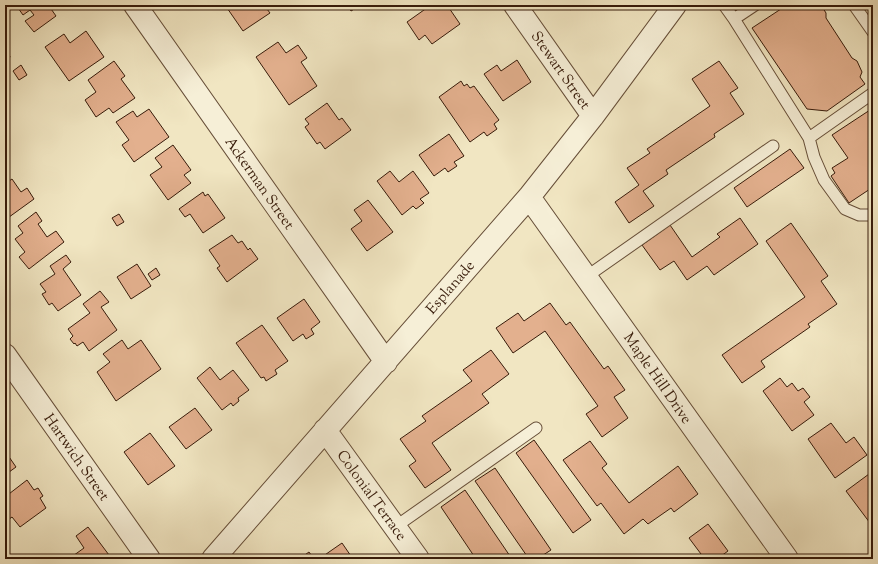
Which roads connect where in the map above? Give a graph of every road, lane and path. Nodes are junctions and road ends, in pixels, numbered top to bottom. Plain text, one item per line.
1 (135, 5) edge
2 (515, 5) edge
3 (675, 5) edge
4 (724, 5) edge
5 (755, 5) edge
6 (854, 5) edge
7 (734, 19) junction
8 (873, 32) edge
9 (873, 93) edge
10 (593, 116) junction
11 (809, 138) junction
12 (773, 146) dead end
13 (529, 197) junction
14 (873, 215) edge
15 (586, 277) junction
16 (5, 355) edge
17 (386, 362) junction
18 (536, 428) dead end
19 (325, 430) junction
20 (395, 527) junction
21 (149, 559) edge
22 (213, 559) edge
23 (418, 559) edge
24 (787, 559) edge

1 - 17 street, Ackerman Street
2 - 10 street, Stewart Street
3 - 10 street, Esplanade
4 - 7 lane
5 - 7 lane
6 - 8 lane
7 - 11 lane
9 - 11 lane
10 - 13 street, Esplanade
11 - 14 lane
12 - 15 lane
13 - 15 street, Maple Hill Drive
13 - 17 street, Esplanade
15 - 24 street, Maple Hill Drive
16 - 21 street, Hartwich Street
17 - 19 street, Esplanade
18 - 20 lane
19 - 20 street, Colonial Terrace
19 - 22 street, Esplanade
20 - 23 street, Colonial Terrace

